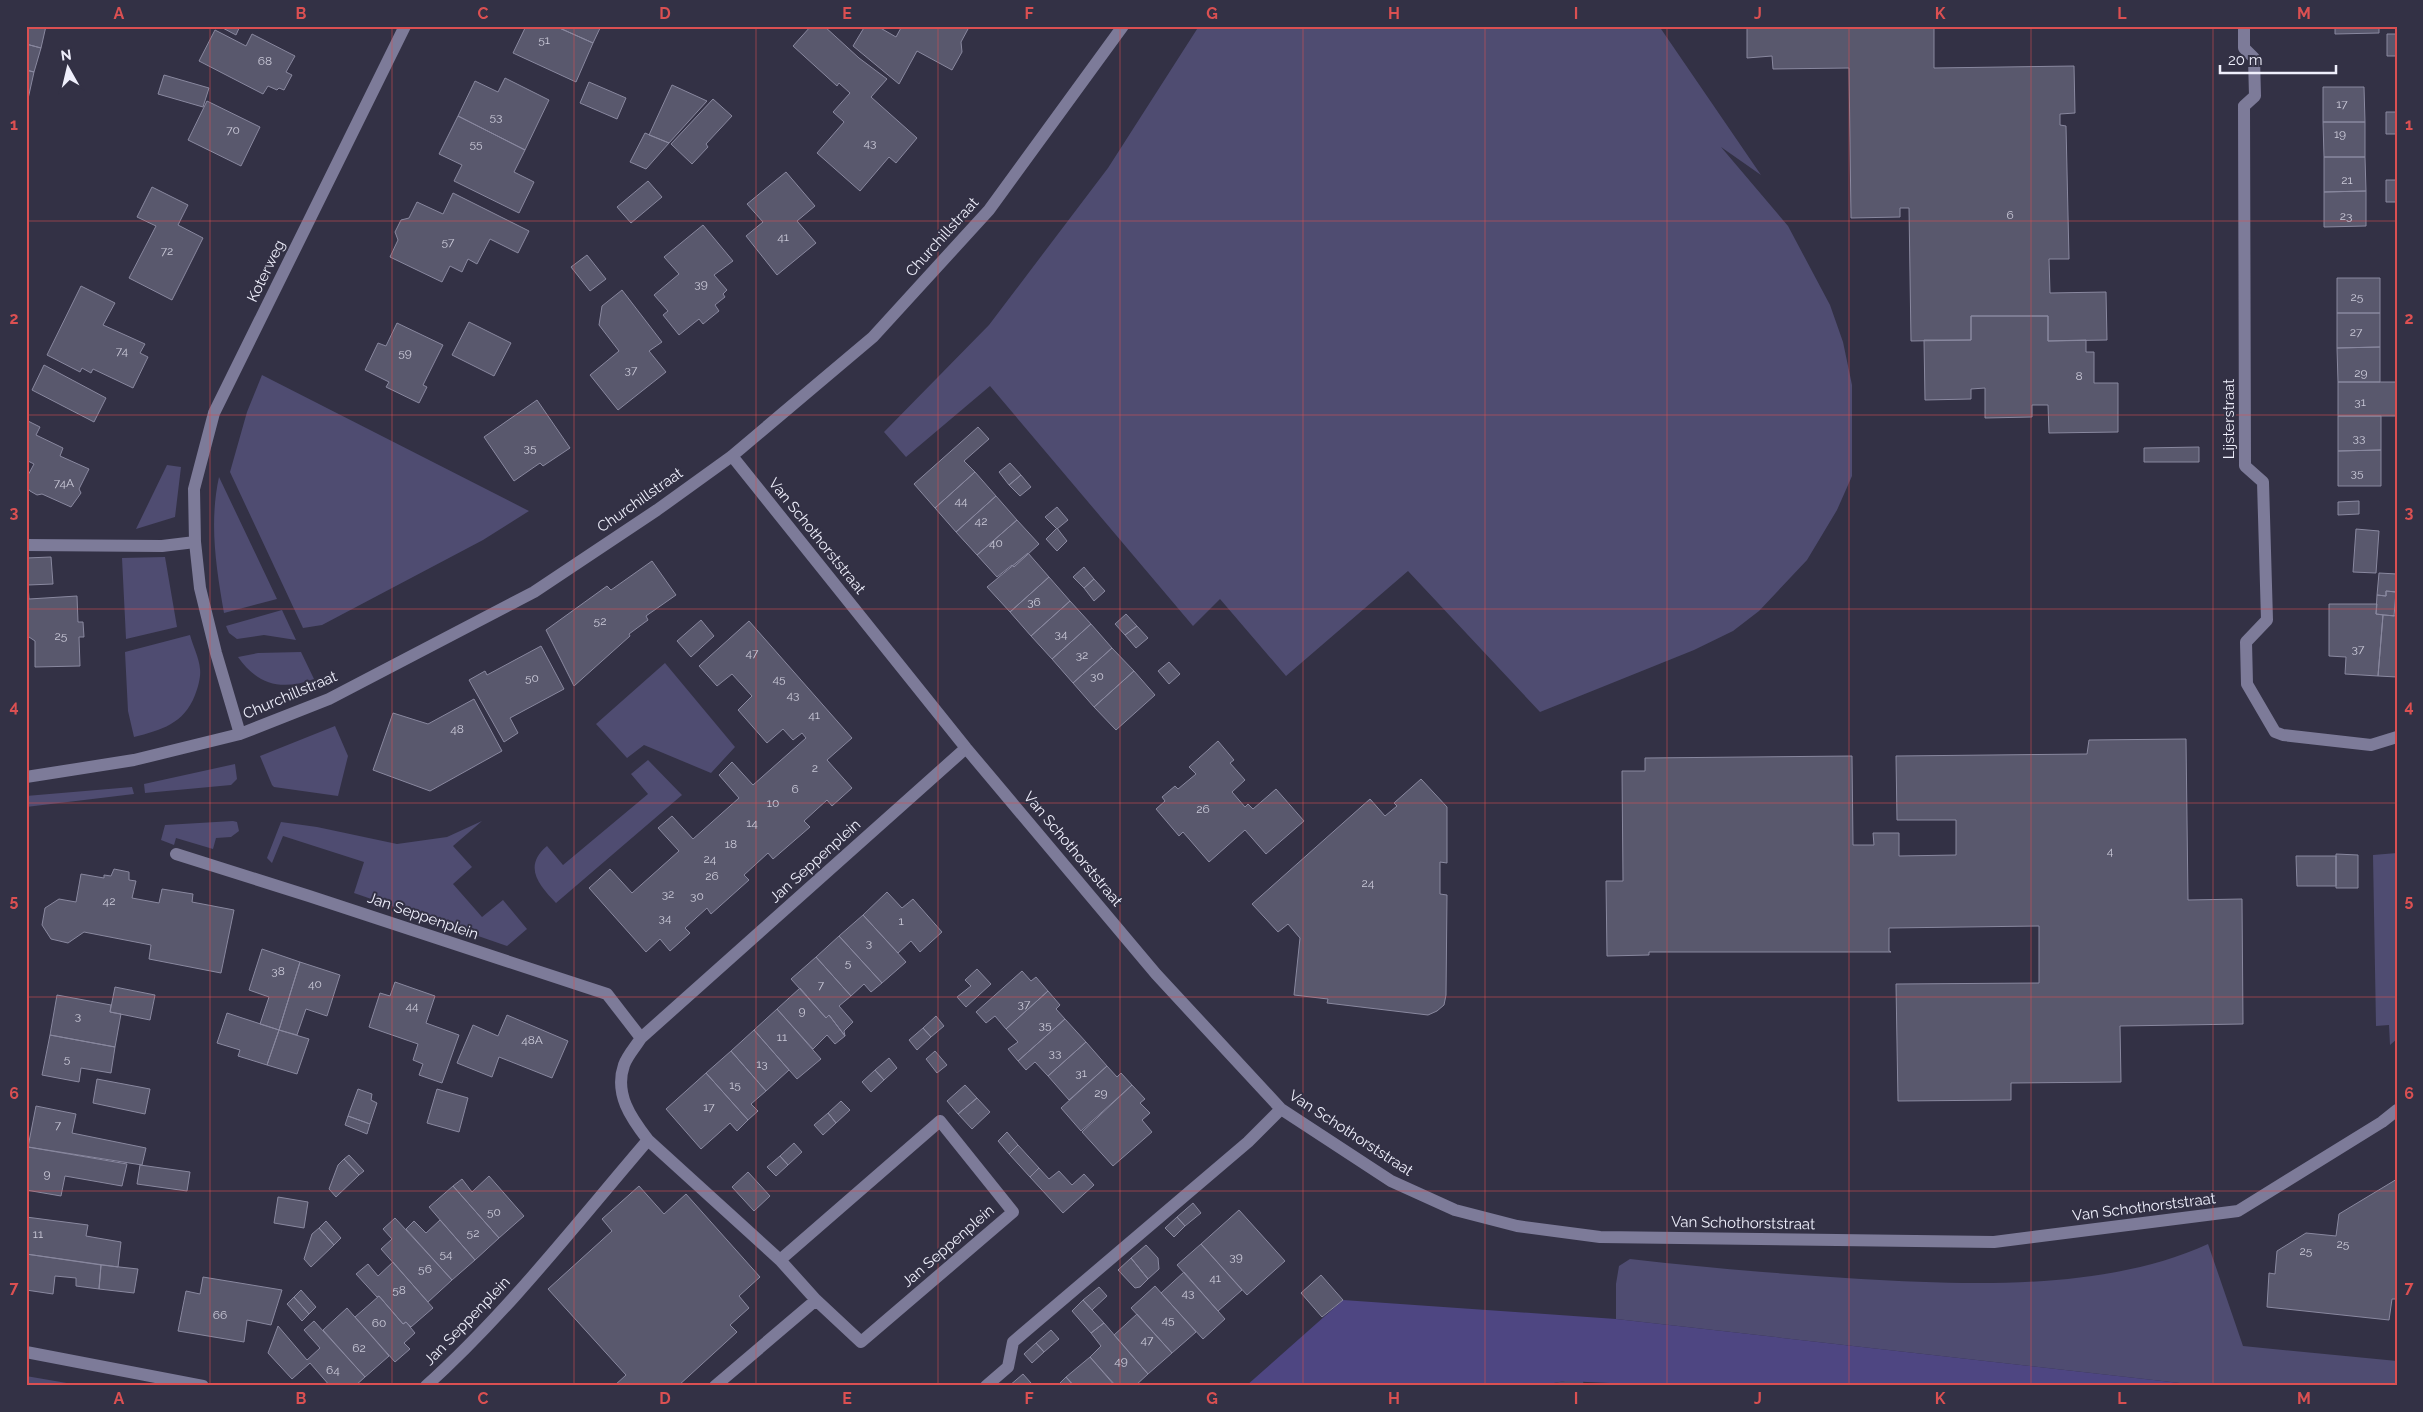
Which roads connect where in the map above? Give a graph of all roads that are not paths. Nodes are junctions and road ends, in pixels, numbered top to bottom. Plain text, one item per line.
1 (405, 26) edge
2 (1123, 26) edge
3 (2244, 26) edge
4 (732, 456) junction
5 (195, 542) junction
6 (26, 545) edge
7 (240, 734) junction
8 (2397, 737) edge
9 (966, 748) junction
10 (26, 777) edge
11 (176, 854) dead end
12 (641, 1038) junction
13 (1281, 1110) junction
14 (2397, 1110) edge
15 (648, 1140) junction
16 (780, 1260) junction
17 (816, 1300) junction
18 (26, 1352) edge
19 (203, 1386) edge
20 (426, 1386) edge
21 (715, 1386) edge
22 (986, 1386) edge

1 - 5 street, Koterweg
2 - 4 street, Churchillstraat
3 - 8 street, Lijsterstraat
4 - 7 street, Churchillstraat
4 - 9 street, Van Schothorststraat
5 - 6 street
5 - 7 street, Koterweg
7 - 10 street, Churchillstraat
9 - 12 street, Jan Seppenplein
9 - 13 street, Van Schothorststraat
11 - 12 street, Jan Seppenplein
12 - 15 street, Jan Seppenplein
13 - 14 street, Van Schothorststraat
13 - 22 street
15 - 16 street, Jan Seppenplein
15 - 20 street, Jan Seppenplein
16 - 17 street, Jan Seppenplein
16 - 17 street, Jan Seppenplein
17 - 21 street
18 - 19 street

